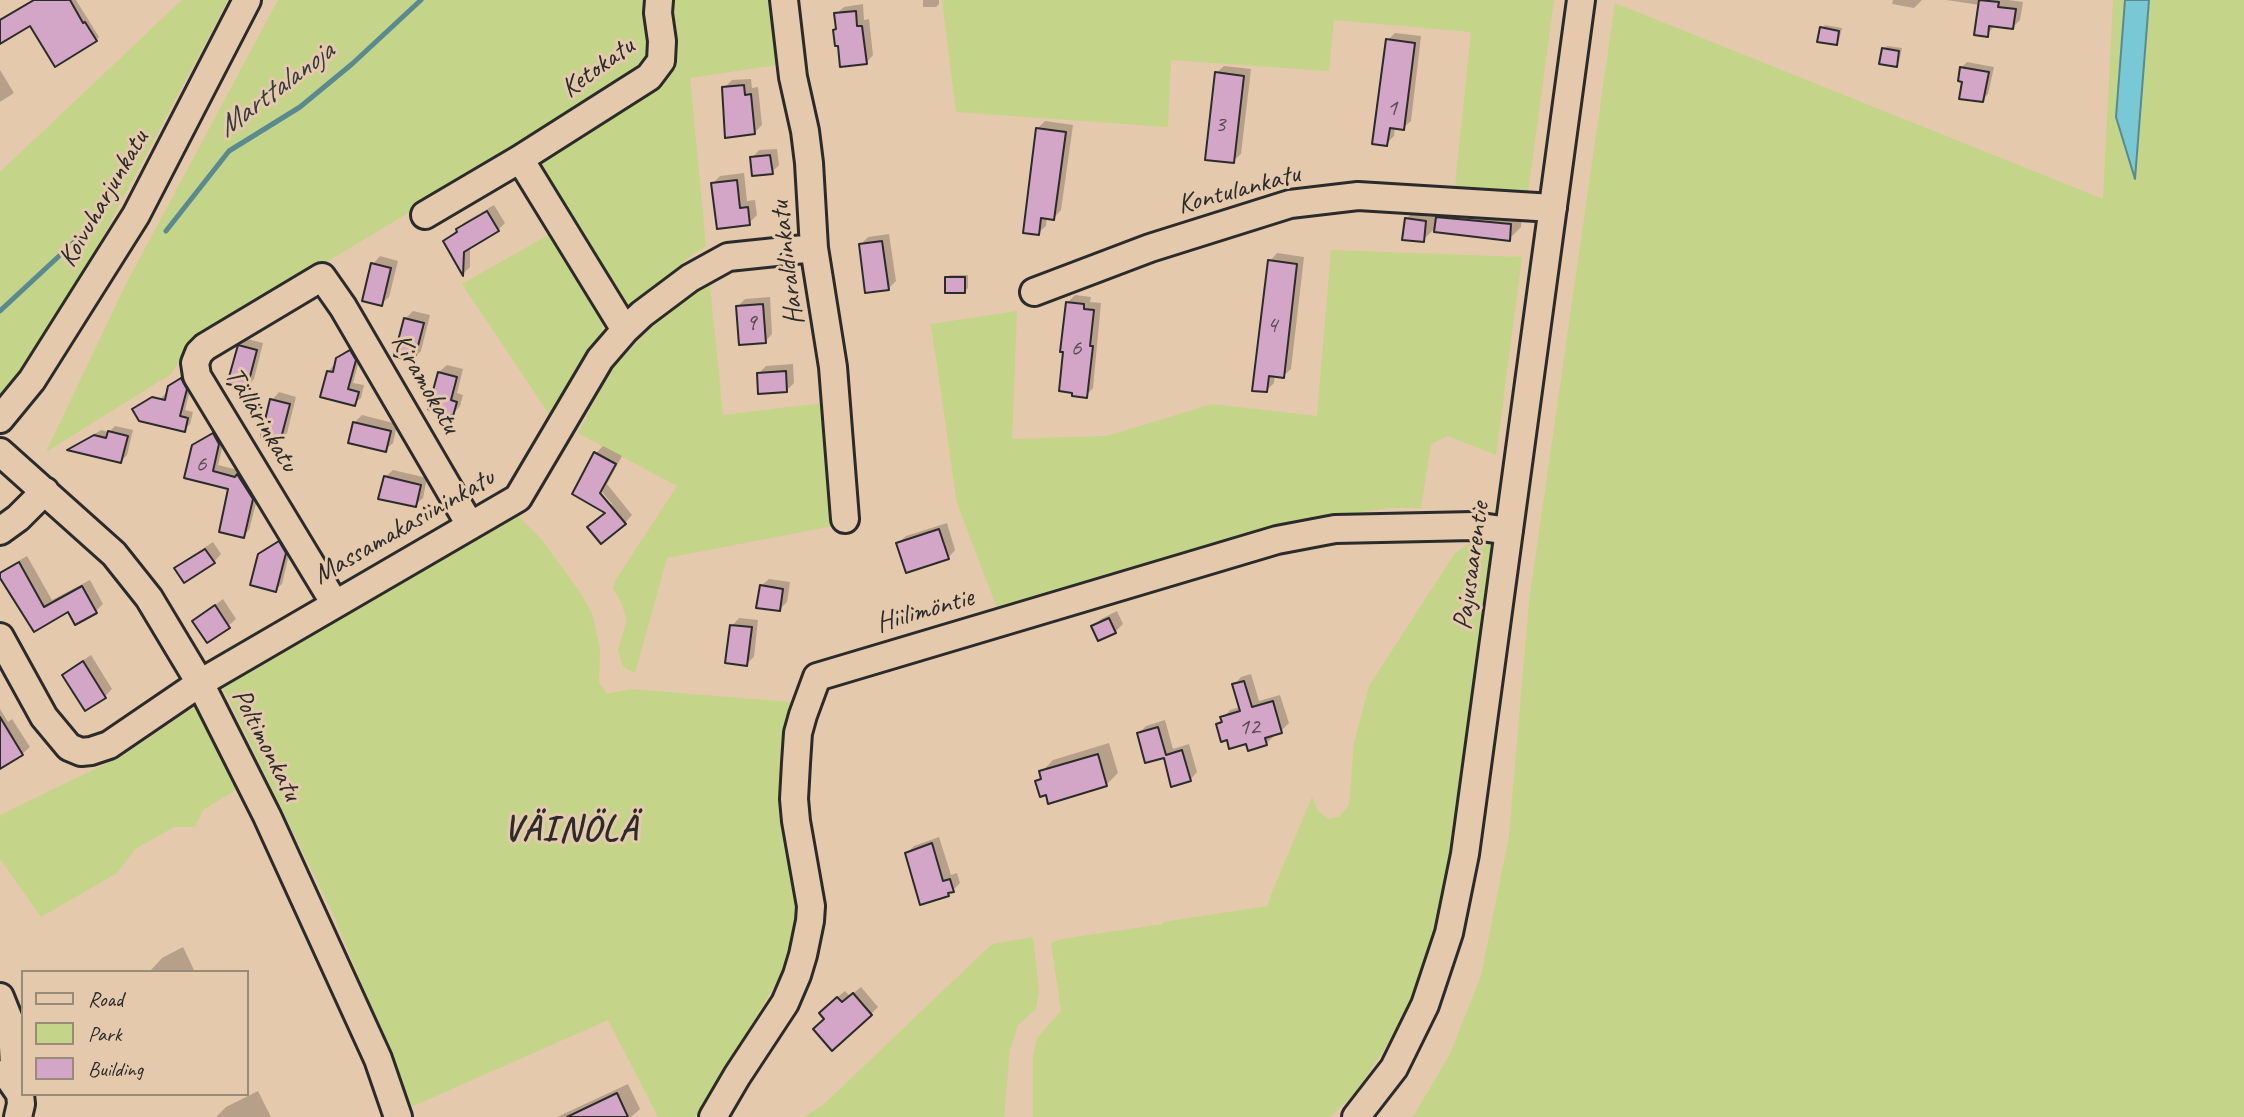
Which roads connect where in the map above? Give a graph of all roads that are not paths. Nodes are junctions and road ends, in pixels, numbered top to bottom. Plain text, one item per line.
1 (247, 0) edge
2 (659, 0) edge
3 (784, 0) edge
4 (1581, 0) edge
5 (520, 159) junction
6 (1553, 208) junction
7 (425, 215) dead end
8 (814, 248) junction
9 (322, 277) joint
10 (1034, 292) dead end
11 (625, 330) junction
12 (0, 419) edge
13 (0, 452) edge
14 (45, 492) junction
15 (845, 519) dead end
16 (470, 525) junction
17 (0, 531) edge
18 (1509, 531) junction
19 (335, 604) junction
20 (0, 637) edge
21 (200, 683) junction
22 (1, 1005) edge
23 (8, 1079) edge
24 (20, 1116) edge
25 (398, 1117) edge
26 (713, 1117) edge
27 (1356, 1117) edge

1 - 12 street, Koivuharjunkatu
2 - 5 street, Ketokatu
3 - 8 street, Haraldinkatu
4 - 6 street, Pajusaarentie
5 - 7 street, Ketokatu
5 - 11 street
6 - 10 street, Kontulankatu
6 - 18 street, Pajusaarentie
8 - 11 street, Massamakasiininkatu
8 - 15 street, Haraldinkatu
9 - 16 street, Kiramokatu
9 - 19 street, Tällärinkatu
11 - 16 street, Massamakasiininkatu
13 - 14 street, Poltimonkatu
14 - 17 street
14 - 21 street, Poltimonkatu
16 - 19 street, Massamakasiininkatu
18 - 26 street, Hiilimöntie
18 - 27 street, Pajusaarentie
19 - 21 street, Massamakasiininkatu
20 - 21 street, Massamakasiininkatu
21 - 25 street, Poltimonkatu
22 - 23 street
23 - 24 street

